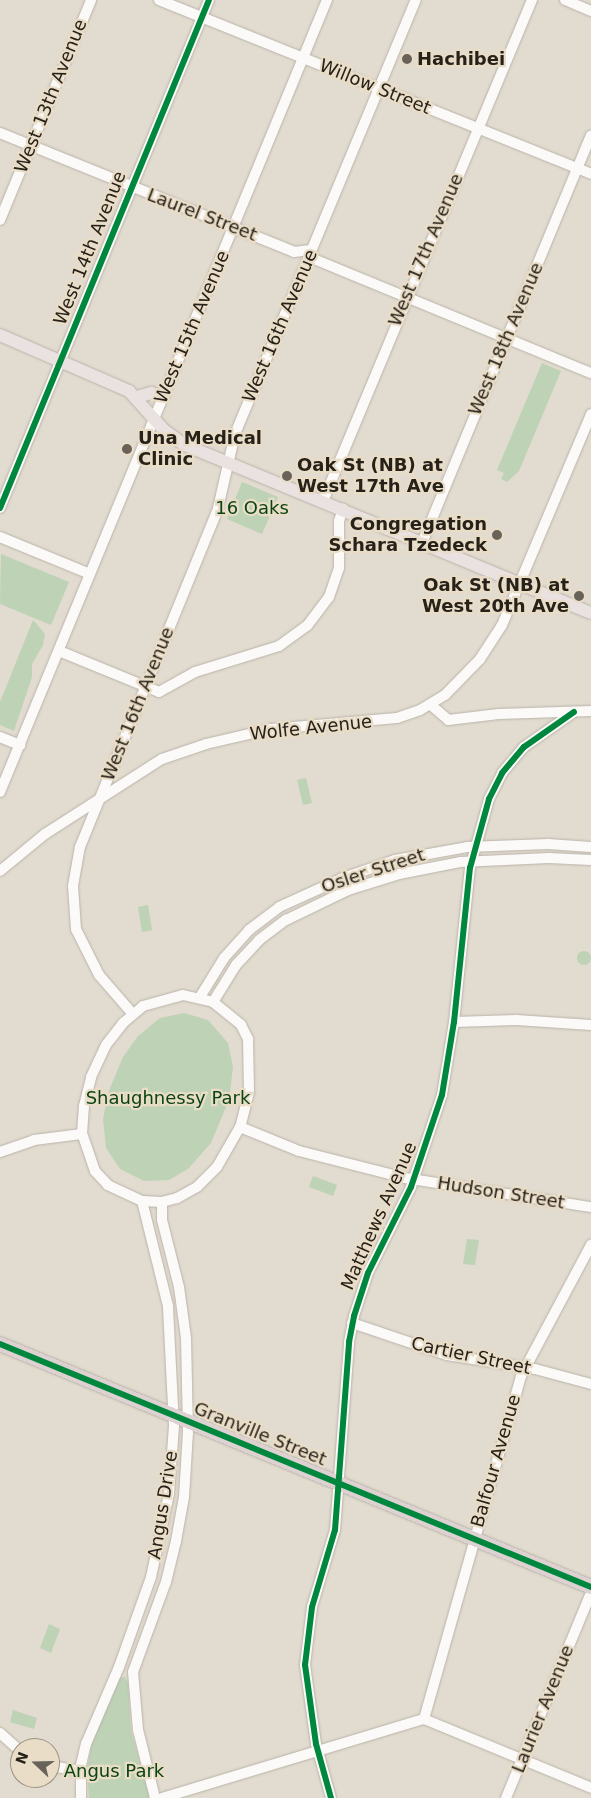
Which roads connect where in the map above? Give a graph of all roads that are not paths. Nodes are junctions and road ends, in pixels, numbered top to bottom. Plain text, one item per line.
1 (91, 0) edge
2 (160, 0) edge
3 (209, 0) edge
4 (328, 0) edge
5 (416, 0) edge
6 (532, 0) edge
7 (565, 0) edge
8 (591, 10) edge
9 (202, 17) junction
10 (304, 58) junction
11 (380, 88) junction
12 (478, 128) junction
13 (0, 133) edge
14 (591, 136) edge
15 (30, 146) junction
16 (578, 168) junction
17 (591, 174) edge
18 (132, 188) junction
19 (0, 220) edge
20 (234, 228) junction
21 (294, 252) junction
22 (309, 258) junction
23 (406, 298) junction
24 (0, 335) edge
25 (506, 338) junction
26 (60, 360) junction
27 (591, 373) edge
28 (164, 396) junction
29 (137, 397) junction
30 (591, 414) edge
31 (154, 419) junction
32 (227, 462) junction
33 (322, 501) junction
34 (0, 508) edge
35 (342, 509) junction
36 (0, 537) edge
37 (422, 543) junction
38 (90, 574) junction
39 (521, 585) junction
40 (591, 613) edge
41 (59, 651) junction
42 (146, 687) junction
43 (431, 705) junction
44 (591, 711) edge
45 (574, 712) junction
46 (0, 737) edge
47 (20, 745) junction
48 (0, 792) edge
49 (101, 796) junction
50 (474, 846) junction
51 (591, 846) edge
52 (591, 860) edge
53 (471, 862) junction
54 (0, 872) edge
55 (200, 997) junction
56 (213, 1002) junction
57 (132, 1013) junction
58 (454, 1022) junction
59 (591, 1025) edge
60 (240, 1127) junction
61 (82, 1134) junction
62 (0, 1152) edge
63 (414, 1180) junction
64 (142, 1201) junction
65 (162, 1202) junction
66 (591, 1207) edge
67 (591, 1245) edge
68 (352, 1323) junction
69 (0, 1344) edge
70 (525, 1367) junction
71 (591, 1384) edge
72 (174, 1415) junction
73 (188, 1421) junction
74 (340, 1484) junction
75 (474, 1539) junction
76 (591, 1587) edge
77 (591, 1593) edge
78 (119, 1667) junction
79 (133, 1672) junction
80 (424, 1719) junction
81 (0, 1733) edge
82 (10, 1742) edge
83 (317, 1751) junction
84 (522, 1760) junction
85 (60, 1768) edge
86 (80, 1771) junction
87 (591, 1788) edge
88 (81, 1798) edge
89 (155, 1798) edge
90 (162, 1798) edge
91 (331, 1798) edge
92 (506, 1798) edge

1 - 15 street, West 13th Avenue
2 - 9 street, Willow Street
3 - 9 street, West 14th Avenue
4 - 10 street, West 15th Avenue
5 - 11 street, West 16th Avenue
6 - 12 street, West 17th Avenue
7 - 8 street
9 - 10 street, Willow Street
9 - 18 street, West 14th Avenue
10 - 11 street, Willow Street
10 - 20 street, West 15th Avenue
11 - 12 street, Willow Street
11 - 22 street, West 16th Avenue
12 - 16 street, Willow Street
12 - 23 street, West 17th Avenue
13 - 15 street, Laurel Street
14 - 16 street, West 18th Avenue
15 - 18 street, Laurel Street
15 - 19 street, West 13th Avenue
16 - 17 street, Willow Street
16 - 25 street, West 18th Avenue
18 - 20 street, Laurel Street
18 - 26 street, West 14th Avenue
20 - 21 street, Laurel Street
20 - 28 street, West 15th Avenue
21 - 22 street, Laurel Street
21 - 22 street, Laurel Street
22 - 23 street, Laurel Street
22 - 32 street, West 16th Avenue
23 - 25 street, Laurel Street
23 - 33 street, West 17th Avenue
24 - 26 main road
25 - 27 street, Laurel Street
25 - 37 street, West 18th Avenue
26 - 29 main road
26 - 34 street, West 14th Avenue
28 - 29 main road
28 - 31 street, West 15th Avenue
29 - 31 main road
30 - 39 street, Wolfe Avenue
31 - 32 main road
31 - 38 street, West 15th Avenue
32 - 33 main road
32 - 42 street, West 16th Avenue
33 - 35 main road
35 - 37 main road
35 - 42 street
36 - 38 street
37 - 39 main road
38 - 41 street, West 15th Avenue
39 - 40 main road
39 - 43 street, Wolfe Avenue
41 - 42 street
41 - 47 street, West 15th Avenue
42 - 49 street, West 16th Avenue
43 - 45 street
43 - 49 street, Wolfe Avenue
44 - 45 street
45 - 50 street, Matthews Avenue
46 - 47 street
47 - 48 street, West 15th Avenue
49 - 54 street, Wolfe Avenue
49 - 57 street, West 16th Avenue
50 - 51 street, Osler Street
50 - 53 street, Matthews Avenue
50 - 55 street, Osler Street
52 - 53 street, Osler Street
53 - 56 street, Osler Street
53 - 58 street, Matthews Avenue
55 - 56 street
55 - 57 street
56 - 60 street
57 - 61 street
58 - 59 street
58 - 63 street, Matthews Avenue
60 - 63 street, Hudson Street
60 - 65 street
61 - 62 street
61 - 64 street
63 - 66 street, Hudson Street
63 - 68 street, Matthews Avenue
64 - 65 street
64 - 72 street, Angus Drive
65 - 73 street, Angus Drive
67 - 70 street, Balfour Avenue
68 - 70 street, Cartier Street
68 - 74 street, Matthews Avenue
69 - 72 highway, Granville Street
70 - 71 street, Cartier Street
70 - 75 street, Balfour Avenue
72 - 73 highway, Granville Street
72 - 78 street, Angus Drive
73 - 74 highway, Granville Street
73 - 79 street, Angus Drive
74 - 75 highway, Granville Street
74 - 83 street, Matthews Avenue
75 - 76 highway, Granville Street
75 - 80 street, Balfour Avenue
77 - 84 street, Laurier Avenue
78 - 79 street
78 - 86 street, Angus Drive
79 - 89 street, Angus Drive
80 - 83 street
80 - 84 street
81 - 82 street
83 - 90 street
83 - 91 street, Matthews Avenue
84 - 87 street
84 - 92 street, Laurier Avenue
85 - 86 street
86 - 88 street, Angus Drive

